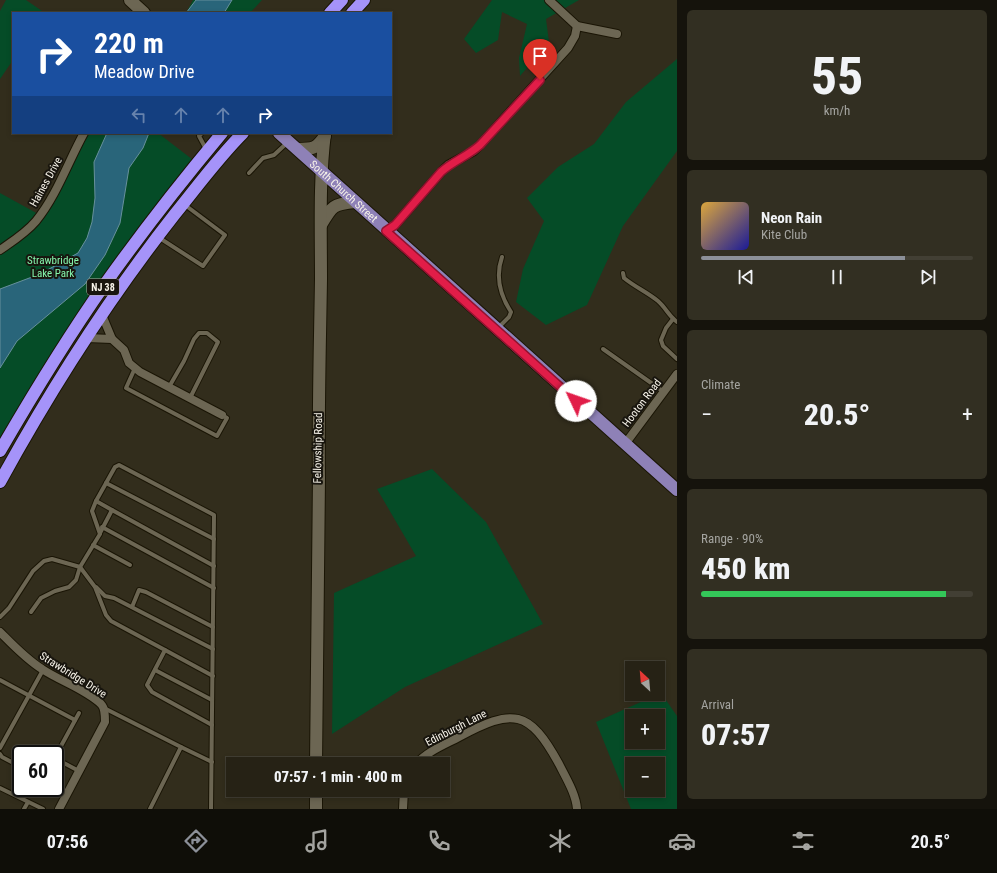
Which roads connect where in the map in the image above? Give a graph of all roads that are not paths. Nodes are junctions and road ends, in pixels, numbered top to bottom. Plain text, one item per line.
1 (130, 0) edge
2 (342, 0) edge
3 (348, 0) edge
4 (364, 0) edge
5 (549, 0) edge
6 (143, 12) edge
7 (331, 12) edge
8 (344, 12) edge
9 (353, 12) edge
10 (577, 26) junction
11 (617, 34) dead end
12 (83, 134) edge
13 (201, 134) edge
14 (221, 134) edge
15 (242, 134) edge
16 (280, 134) edge
17 (325, 135) edge
18 (288, 142) junction
19 (298, 149) junction
20 (207, 151) junction
21 (322, 172) junction
22 (249, 173) dead end
23 (355, 202) junction
24 (184, 204) junction
25 (321, 226) junction
26 (386, 231) junction
27 (158, 237) junction
28 (0, 250) edge
29 (502, 257) dead end
30 (623, 273) dead end
31 (102, 315) junction
32 (675, 320) edge
33 (496, 329) junction
34 (86, 338) junction
35 (112, 339) junction
36 (603, 349) dead end
37 (677, 359) edge
38 (135, 368) junction
39 (677, 374) edge
40 (169, 387) junction
41 (664, 392) junction
42 (190, 398) junction
43 (222, 415) joint
44 (625, 444) junction
45 (0, 451) edge
46 (0, 482) edge
47 (106, 483) junction
48 (677, 490) edge
49 (96, 501) junction
50 (112, 510) junction
51 (102, 527) junction
52 (100, 534) junction
53 (214, 539) junction
54 (93, 545) junction
55 (130, 565) dead end
56 (214, 566) junction
57 (80, 567) junction
58 (95, 587) junction
59 (214, 588) junction
60 (132, 607) junction
61 (31, 612) dead end
62 (0, 617) edge
63 (213, 627) junction
64 (0, 632) edge
65 (213, 648) junction
66 (165, 650) junction
67 (43, 670) junction
68 (155, 670) junction
69 (212, 676) junction
70 (0, 680) edge
71 (29, 695) junction
72 (212, 700) junction
73 (104, 708) junction
74 (79, 713) dead end
75 (75, 720) junction
76 (212, 725) junction
77 (61, 745) edge
78 (181, 747) junction
79 (0, 748) edge
80 (0, 754) edge
81 (316, 757) edge
82 (424, 757) edge
83 (12, 762) edge
84 (64, 762) edge
85 (212, 762) junction
86 (79, 771) junction
87 (0, 788) edge
88 (316, 797) edge
89 (404, 797) edge
90 (28, 802) junction
91 (24, 809) edge
92 (43, 809) edge
93 (59, 809) edge
94 (150, 809) edge
95 (211, 809) edge
96 (316, 809) edge
97 (403, 809) edge
98 (577, 809) edge

1 - 6 street
2 - 7 highway
3 - 8 highway
4 - 9 highway
5 - 10 street
10 - 11 street
10 - 26 street
12 - 28 street, Haines Drive
13 - 20 lane
14 - 20 highway, NJ 38
15 - 24 highway, NJ 38
16 - 18 main road, South Church Street
17 - 19 street
17 - 21 street, Fellowship Road
18 - 19 main road, South Church Street
18 - 22 lane
19 - 21 main road, South Church Street
20 - 45 highway, NJ 38
21 - 23 main road, South Church Street
21 - 25 street, Fellowship Road
23 - 25 street
23 - 26 main road, South Church Street
24 - 27 highway, NJ 38
24 - 27 lane
25 - 81 street, Fellowship Road
26 - 33 main road, South Church Street
27 - 31 highway, NJ 38
29 - 33 lane
30 - 32 lane
31 - 34 highway, NJ 38
31 - 35 street
32 - 37 lane
33 - 44 main road, South Church Street
34 - 35 street
34 - 46 highway, NJ 38
35 - 38 street
36 - 41 lane
38 - 40 street
38 - 43 lane
39 - 41 street, Hooton Road
40 - 42 street
40 - 42 lane
41 - 44 street, Hooton Road
42 - 43 street
44 - 48 main road, South Church Street
47 - 49 lane
47 - 53 lane
47 - 53 lane
49 - 50 lane
49 - 52 lane
50 - 51 lane
50 - 56 lane
51 - 52 lane
51 - 59 lane
52 - 54 lane
53 - 56 lane
54 - 55 lane
54 - 57 lane
56 - 59 lane
57 - 58 lane
57 - 61 lane
57 - 62 lane
58 - 60 lane
58 - 66 lane
59 - 63 lane
60 - 63 lane
60 - 65 lane
63 - 65 lane
64 - 67 street, Strawbridge Drive
65 - 69 lane
66 - 68 lane
66 - 69 lane
67 - 71 lane
67 - 73 street, Strawbridge Drive
68 - 72 lane
68 - 76 lane
69 - 72 lane
70 - 71 lane
71 - 75 lane
71 - 79 lane
72 - 76 lane
73 - 78 lane
73 - 86 street, Strawbridge Drive
74 - 75 lane
75 - 77 lane
76 - 85 lane
78 - 85 lane
78 - 94 lane
80 - 83 lane
82 - 98 street, Edinburgh Lane
84 - 86 lane
85 - 95 lane
86 - 93 street, Strawbridge Drive
87 - 90 lane
88 - 96 street
89 - 97 street
90 - 91 lane
90 - 92 lane

